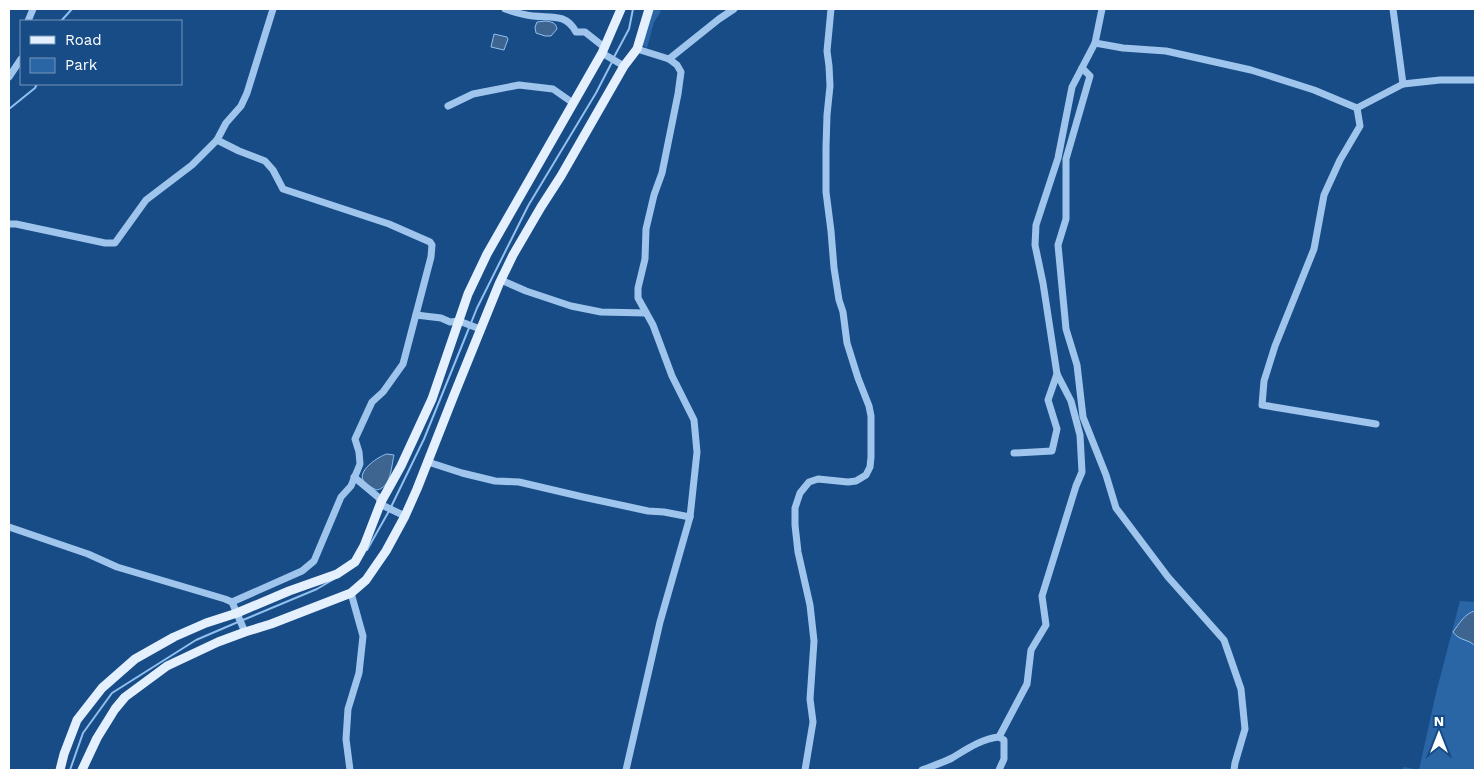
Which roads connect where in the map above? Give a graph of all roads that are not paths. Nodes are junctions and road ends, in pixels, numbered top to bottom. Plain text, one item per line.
1 (272, 9) edge
2 (505, 9) edge
3 (621, 9) edge
4 (649, 9) edge
5 (734, 9) edge
6 (831, 9) edge
7 (1102, 9) edge
8 (1393, 9) edge
9 (1095, 43) junction
10 (637, 49) junction
11 (603, 50) junction
12 (669, 59) junction
13 (20, 60) edge
14 (624, 66) junction
15 (1082, 68) junction
16 (9, 76) edge
17 (1475, 80) edge
18 (1403, 84) junction
19 (573, 104) junction
20 (448, 106) dead end
21 (1357, 108) junction
22 (217, 140) junction
23 (9, 224) edge
24 (501, 280) junction
25 (646, 313) junction
26 (416, 315) junction
27 (459, 321) junction
28 (480, 328) junction
29 (1057, 374) junction
30 (1376, 424) dead end
31 (1014, 453) dead end
32 (428, 462) junction
33 (354, 477) junction
34 (383, 504) junction
35 (401, 514) junction
36 (690, 517) junction
37 (9, 527) edge
38 (351, 593) junction
39 (232, 602) junction
40 (238, 614) junction
41 (244, 629) junction
42 (999, 737) junction
43 (60, 770) edge
44 (82, 770) edge
45 (350, 770) edge
46 (626, 770) edge
47 (805, 770) edge
48 (922, 770) edge
49 (999, 770) edge
50 (1234, 770) edge

1 - 22 street
2 - 11 street
3 - 11 main road
4 - 10 main road
5 - 12 street
6 - 47 street
7 - 9 street
8 - 18 street
9 - 15 street
9 - 21 street
10 - 12 street
10 - 14 main road
11 - 14 street
11 - 19 main road
12 - 25 street
13 - 16 street
14 - 24 main road
15 - 29 street
15 - 50 street
17 - 18 street
18 - 21 street
19 - 20 street
19 - 27 main road
21 - 30 street
22 - 23 street
22 - 26 street
24 - 25 street
24 - 28 main road
25 - 36 street
26 - 27 street
26 - 33 street
27 - 28 street
27 - 34 main road
28 - 32 main road
29 - 31 street
29 - 42 street
32 - 35 main road
32 - 36 street
33 - 34 street
33 - 39 street
34 - 35 street
34 - 40 main road
35 - 38 main road
36 - 46 street
37 - 39 street
38 - 41 main road
38 - 45 street
39 - 40 street
40 - 41 street
40 - 43 main road
41 - 44 main road
42 - 48 street
42 - 49 street

